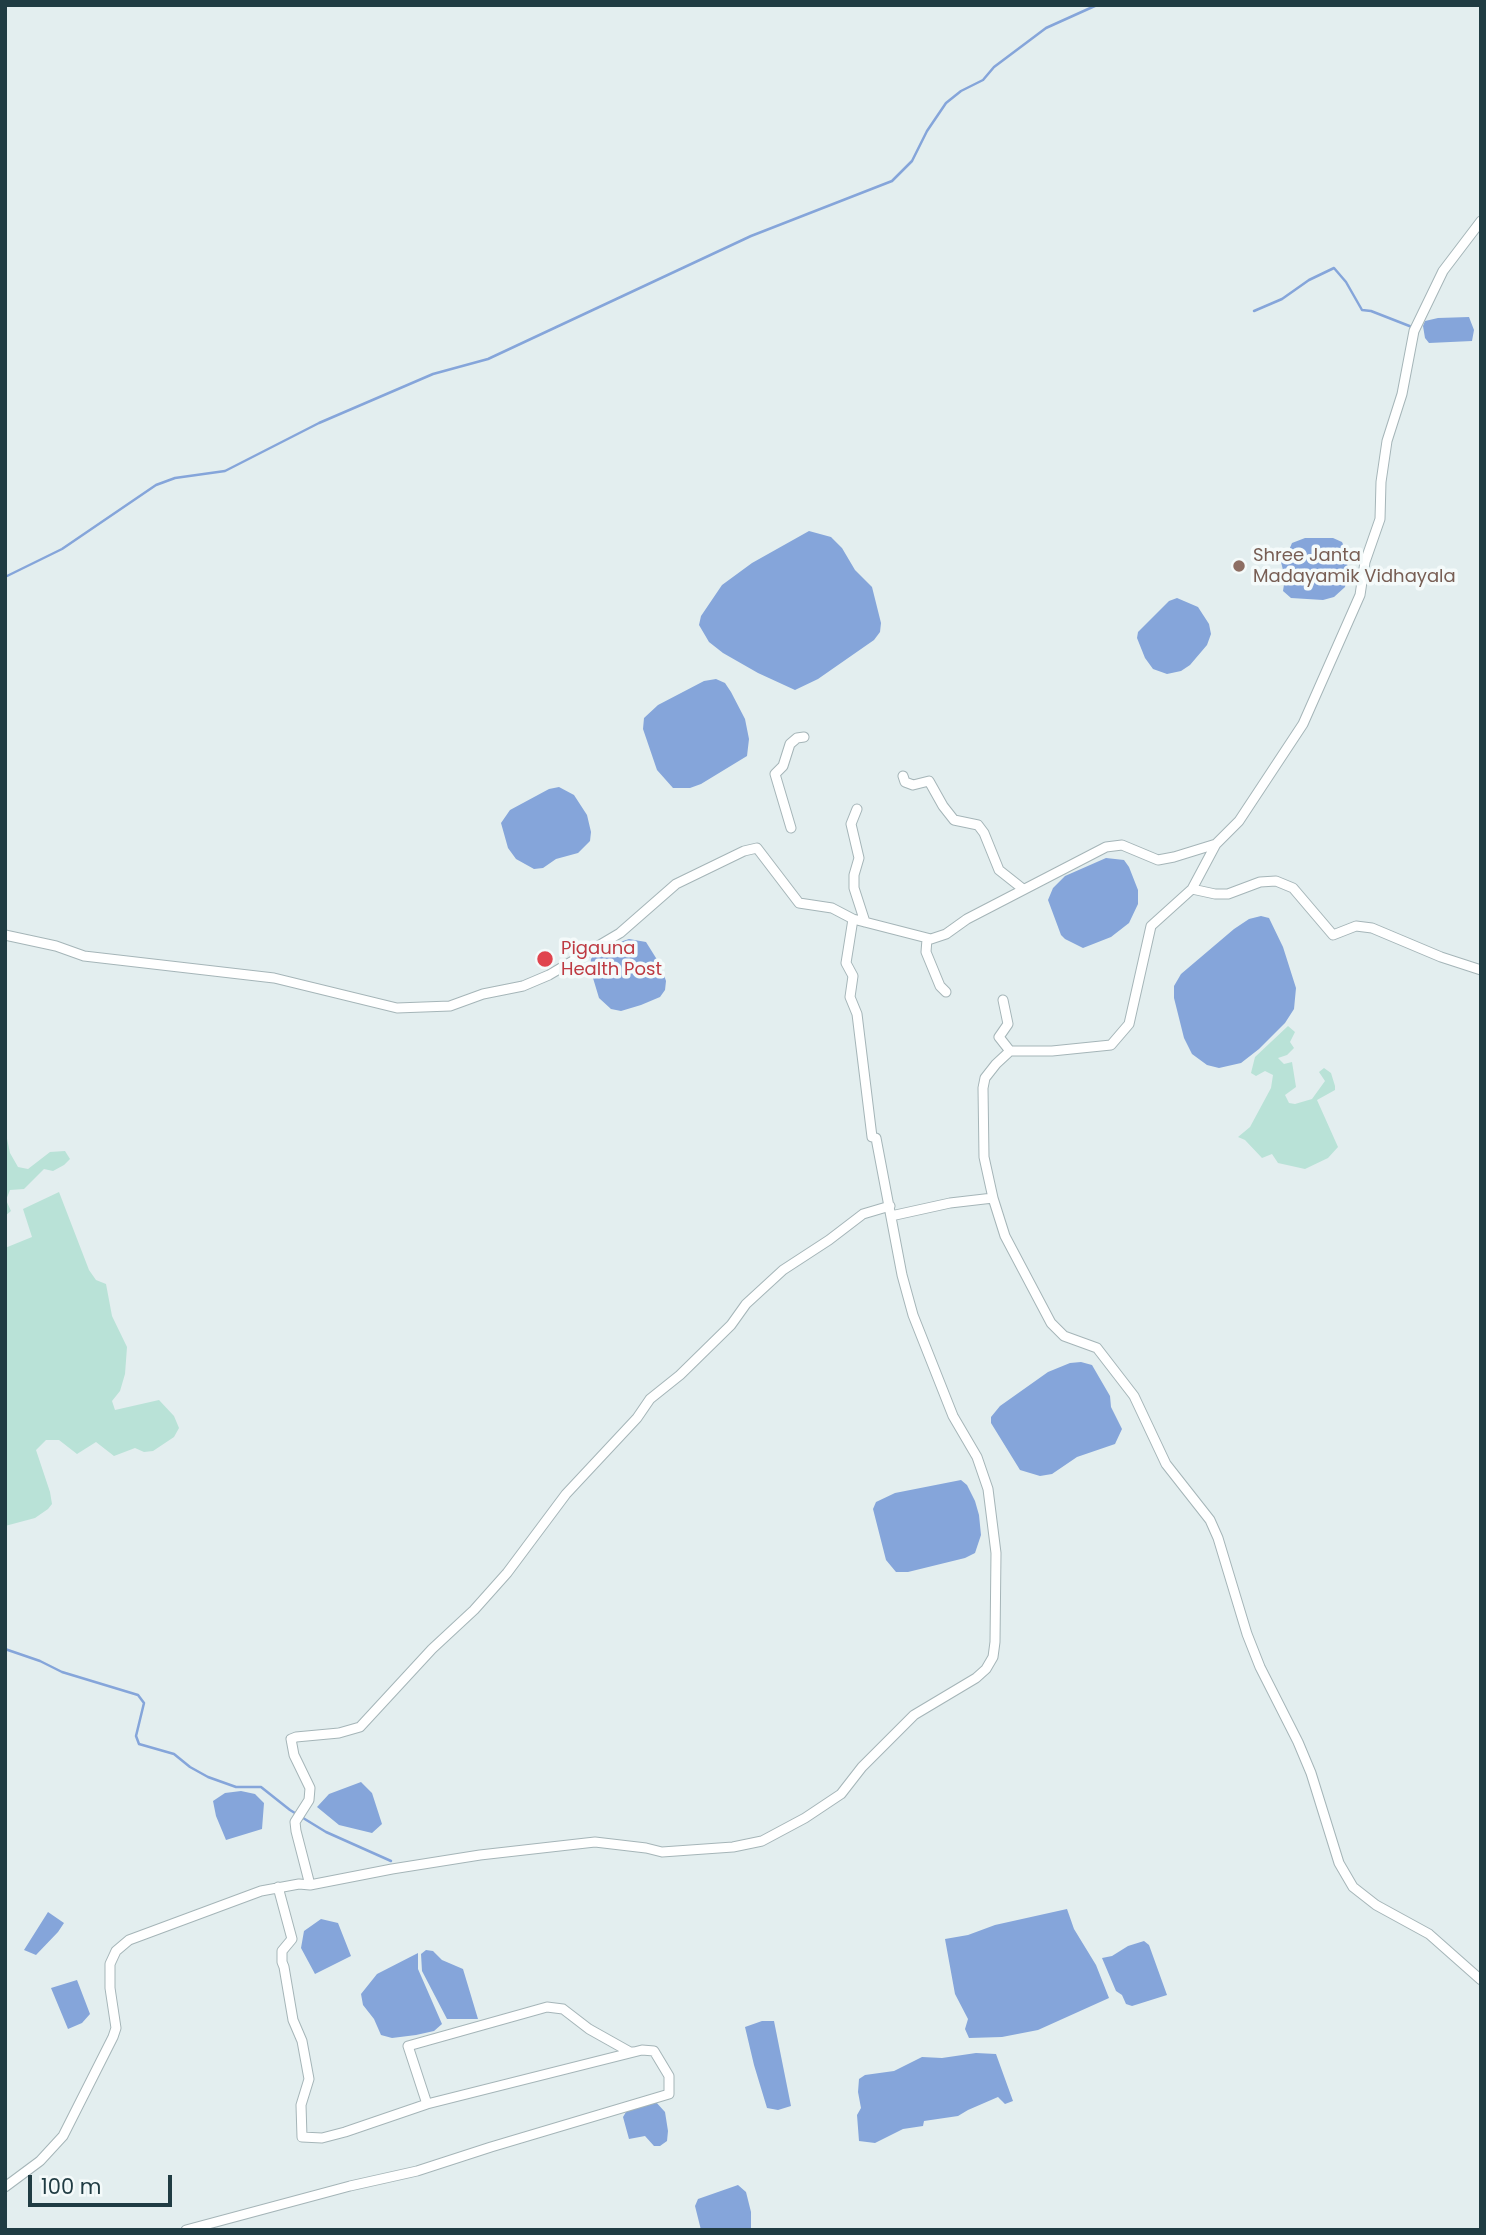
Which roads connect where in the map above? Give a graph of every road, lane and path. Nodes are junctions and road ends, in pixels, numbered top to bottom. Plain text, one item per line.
1 (1481, 221) edge
2 (804, 737) dead end
3 (903, 776) dead end
4 (857, 808) dead end
5 (791, 828) dead end
6 (1216, 844) junction
7 (1023, 889) junction
8 (1192, 889) junction
9 (853, 919) junction
10 (865, 922) junction
11 (5, 935) edge
12 (927, 939) junction
13 (1481, 970) edge
14 (946, 992) dead end
15 (1003, 1000) dead end
16 (1010, 1051) junction
17 (993, 1198) junction
18 (890, 1206) junction
19 (891, 1216) junction
20 (310, 1885) junction
21 (278, 1887) junction
22 (1481, 1980) edge
23 (642, 2050) junction
24 (426, 2104) junction
25 (5, 2186) edge
26 (186, 2230) edge

1 - 6 street
2 - 5 street
3 - 7 street
4 - 10 street
6 - 7 street
6 - 8 street
7 - 12 street
8 - 13 street
8 - 16 street
9 - 10 street
9 - 11 street
9 - 18 street
10 - 12 street
12 - 14 street
15 - 16 street
16 - 17 street
17 - 19 street
17 - 22 street
18 - 19 street
18 - 20 street
19 - 20 street
20 - 21 street
21 - 24 street
21 - 25 street
23 - 24 street
23 - 24 street
23 - 26 street

